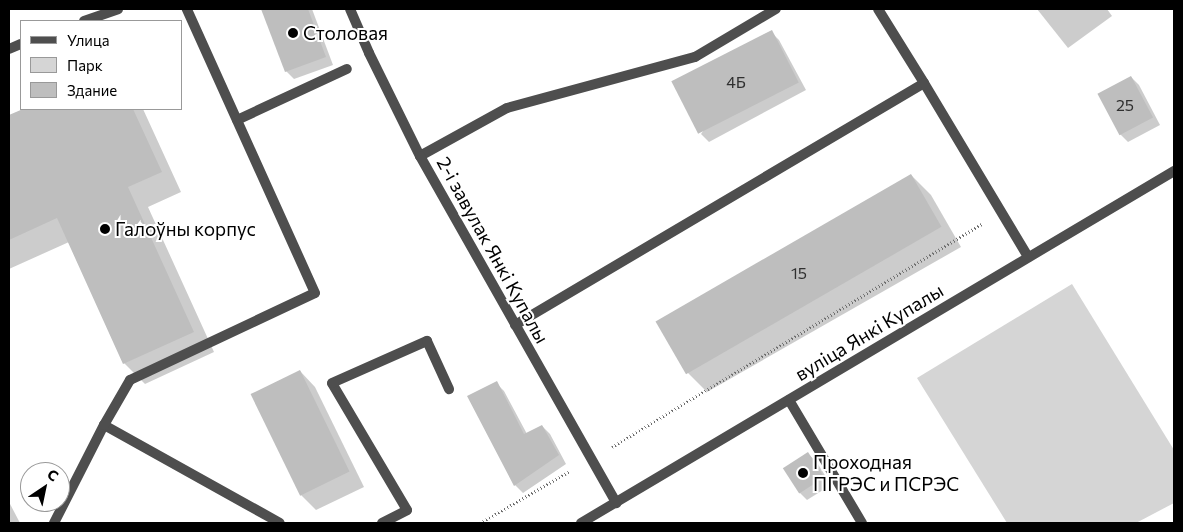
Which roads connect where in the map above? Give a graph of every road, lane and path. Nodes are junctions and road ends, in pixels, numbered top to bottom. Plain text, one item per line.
1 (118, 9) edge
2 (187, 9) edge
3 (350, 9) edge
4 (776, 9) edge
5 (878, 9) edge
6 (87, 20) edge
7 (347, 69) dead end
8 (924, 83) junction
9 (237, 120) junction
10 (420, 156) junction
11 (1174, 170) edge
12 (1002, 212) junction
13 (1028, 257) junction
14 (516, 325) junction
15 (448, 389) dead end
16 (789, 400) junction
17 (104, 425) junction
18 (592, 459) junction
19 (616, 503) junction
20 (54, 523) edge
21 (280, 523) edge
22 (382, 523) edge
23 (480, 523) edge
24 (581, 523) edge
25 (862, 523) edge

1 - 6 street
2 - 9 street
3 - 10 street, 2-і завулак Янкі Купалы
4 - 10 street
5 - 8 street
7 - 9 street
8 - 12 street
8 - 14 street
9 - 17 street
10 - 14 street, 2-і завулак Янкі Купалы
11 - 13 street, вуліца Янкі Купалы
12 - 13 street
12 - 18 path
13 - 16 street, вуліца Янкі Купалы
14 - 18 street, 2-і завулак Янкі Купалы
15 - 22 street
16 - 19 street, вуліца Янкі Купалы
16 - 25 street
17 - 20 street
17 - 21 street
18 - 19 street, 2-і завулак Янкі Купалы
18 - 23 path
19 - 24 street, вуліца Янкі Купалы

